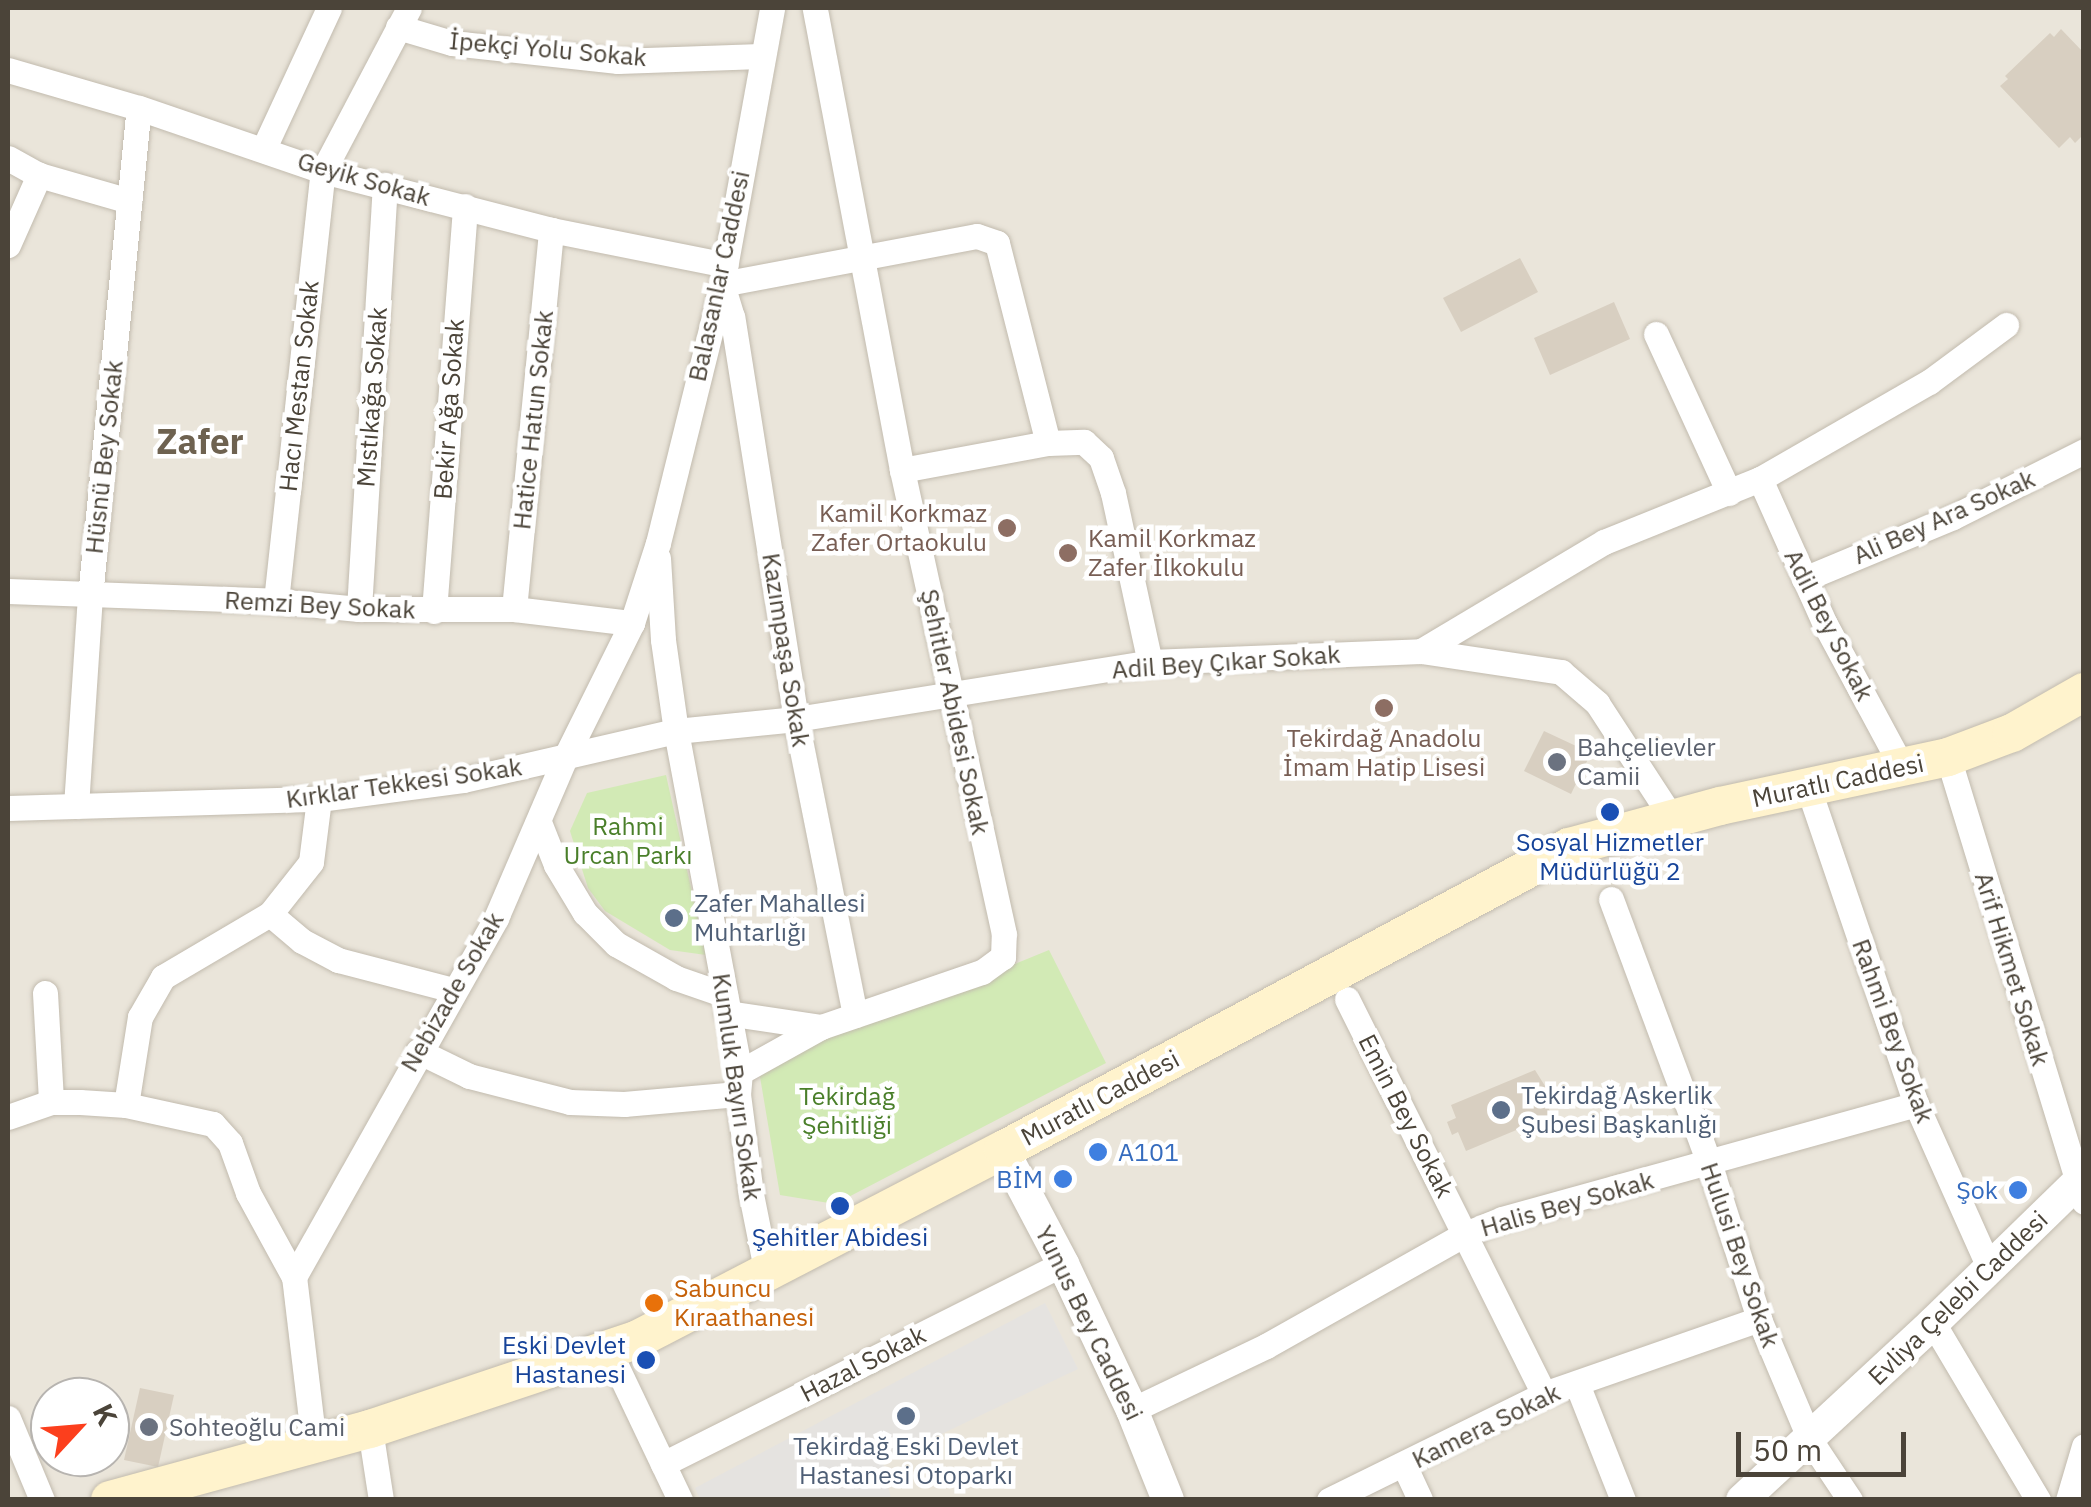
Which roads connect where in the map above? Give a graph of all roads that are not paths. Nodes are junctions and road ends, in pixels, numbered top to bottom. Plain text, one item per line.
1 (772, 8) edge
2 (815, 8) edge
3 (318, 11) edge
4 (404, 17) edge
5 (760, 56) junction
6 (8, 70) edge
7 (139, 108) junction
8 (264, 148) junction
9 (8, 158) edge
10 (323, 172) junction
11 (39, 175) junction
12 (385, 185) junction
13 (129, 201) junction
14 (464, 206) junction
15 (551, 230) junction
16 (8, 245) edge
17 (860, 261) junction
18 (724, 274) junction
19 (2006, 325) dead end
20 (1656, 334) dead end
21 (1048, 443) junction
22 (2084, 452) edge
23 (902, 470) junction
24 (1760, 480) junction
25 (1729, 493) junction
26 (658, 543) junction
27 (1804, 579) junction
28 (8, 591) edge
29 (90, 596) junction
30 (276, 601) junction
31 (359, 609) junction
32 (514, 609) junction
33 (434, 611) junction
34 (632, 623) junction
35 (1420, 650) junction
36 (1150, 662) junction
37 (951, 692) junction
38 (2084, 692) edge
39 (796, 719) junction
40 (676, 731) junction
41 (1948, 756) junction
42 (564, 760) junction
43 (1904, 769) junction
44 (1810, 790) junction
45 (319, 799) junction
46 (76, 806) junction
47 (8, 808) edge
48 (1672, 818) junction
49 (540, 822) junction
50 (1611, 899) dead end
51 (270, 914) junction
52 (453, 990) junction
53 (45, 993) dead end
54 (1347, 999) dead end
55 (726, 1004) junction
56 (855, 1015) junction
57 (821, 1028) junction
58 (418, 1051) junction
59 (739, 1083) junction
60 (51, 1102) junction
61 (1916, 1104) junction
62 (126, 1105) junction
63 (8, 1118) edge
64 (1002, 1150) junction
65 (1709, 1163) junction
66 (2081, 1186) edge
67 (1465, 1234) junction
68 (1063, 1264) junction
69 (1990, 1267) junction
70 (767, 1274) junction
71 (294, 1277) junction
72 (1759, 1320) junction
73 (1934, 1323) junction
74 (608, 1351) junction
75 (1577, 1384) junction
76 (1544, 1394) junction
77 (1132, 1410) junction
78 (8, 1418) edge
79 (370, 1430) junction
80 (1810, 1440) junction
81 (314, 1444) junction
82 (2084, 1446) edge
83 (663, 1464) junction
84 (1404, 1466) junction
85 (170, 1492) edge
86 (42, 1500) edge
87 (110, 1500) edge
88 (382, 1500) edge
89 (680, 1500) edge
90 (1168, 1500) edge
91 (1328, 1500) edge
92 (1420, 1500) edge
93 (1622, 1500) edge
94 (1742, 1500) edge
95 (1850, 1500) edge
96 (2038, 1500) edge
97 (2068, 1500) edge

1 - 5 street, Balasanlar Caddesi
2 - 17 street, Şehitler Abidesi Sokak
3 - 8 street
4 - 5 street, İpekçi Yolu Sokak
4 - 10 street
5 - 18 street, Balasanlar Caddesi
6 - 7 street, Geyik Sokak
7 - 8 street, Geyik Sokak
7 - 13 street, Hüsnü Bey Sokak
8 - 10 street, Geyik Sokak
9 - 11 street
10 - 12 street, Geyik Sokak
10 - 30 street, Hacı Mestan Sokak
11 - 13 street
11 - 16 street
12 - 14 street, Geyik Sokak
12 - 31 street, Mıstıkağa Sokak
13 - 29 street, Hüsnü Bey Sokak
14 - 15 street, Geyik Sokak
14 - 33 street, Bekir Ağa Sokak
15 - 18 street, Geyik Sokak
15 - 32 street, Hatice Hatun Sokak
17 - 18 street
17 - 21 street
17 - 23 street, Şehitler Abidesi Sokak
18 - 26 street, Balasanlar Caddesi
18 - 39 street, Kazımpaşa Sokak
19 - 24 street, Adil Bey Çıkar Sokak
20 - 25 street
21 - 23 street
21 - 36 street
22 - 27 street, Ali Bey Ara Sokak
23 - 37 street, Şehitler Abidesi Sokak
24 - 25 street, Adil Bey Çıkar Sokak
24 - 27 street, Adil Bey Sokak
25 - 35 street, Adil Bey Çıkar Sokak
26 - 34 street, Nebizade Sokak
26 - 40 street, Kumluk Bayırı Sokak
27 - 43 street, Adil Bey Sokak
28 - 29 street, Remzi Bey Sokak
29 - 30 street, Remzi Bey Sokak
29 - 46 street, Hüsnü Bey Sokak
30 - 31 street, Remzi Bey Sokak
31 - 33 street, Remzi Bey Sokak
32 - 33 street, Remzi Bey Sokak
32 - 34 street, Remzi Bey Sokak
34 - 42 street, Nebizade Sokak
35 - 36 street, Adil Bey Çıkar Sokak
35 - 48 street, Adil Bey Çıkar Sokak
36 - 37 street, Adil Bey Çıkar Sokak
37 - 39 street, Adil Bey Çıkar Sokak
37 - 56 street, Şehitler Abidesi Sokak
38 - 41 main road, Muratlı Caddesi
39 - 40 street, Adil Bey Çıkar Sokak
39 - 56 street, Kazımpaşa Sokak
40 - 42 street, Kırklar Tekkesi Sokak
40 - 55 street, Kumluk Bayırı Sokak
41 - 43 main road, Muratlı Caddesi
41 - 66 street, Arif Hikmet Sokak
42 - 45 street, Kırklar Tekkesi Sokak
42 - 49 street, Nebizade Sokak
43 - 44 main road, Muratlı Caddesi
44 - 48 main road, Muratlı Caddesi
44 - 61 street, Rahmi Bey Sokak
45 - 46 street, Kırklar Tekkesi Sokak
45 - 51 street
46 - 47 street, Kırklar Tekkesi Sokak
48 - 64 main road, Muratlı Caddesi
49 - 52 street, Nebizade Sokak
49 - 55 street
50 - 65 street, Hulusi Bey Sokak
51 - 52 street
51 - 62 street
52 - 58 street, Nebizade Sokak
53 - 60 street
54 - 67 street, Emin Bey Sokak
55 - 57 street
55 - 59 street, Kumluk Bayırı Sokak
56 - 57 street, Şehitler Abidesi Sokak
57 - 59 street, Şehitler Abidesi Sokak
58 - 59 street
58 - 71 street, Nebizade Sokak
59 - 70 street, Kumluk Bayırı Sokak
60 - 62 street
60 - 63 street
61 - 65 street, Halis Bey Sokak
61 - 69 street, Rahmi Bey Sokak
62 - 71 street
64 - 68 street, Yunus Bey Caddesi
64 - 70 main road, Muratlı Caddesi
65 - 67 street, Halis Bey Sokak
65 - 72 street, Hulusi Bey Sokak
66 - 69 street, Evliya Çelebi Caddesi
67 - 76 street, Emin Bey Sokak
67 - 77 street, Halis Bey Sokak
68 - 77 street, Yunus Bey Caddesi
68 - 83 street, Hazal Sokak
69 - 73 street, Evliya Çelebi Caddesi
70 - 74 main road, Muratlı Caddesi
71 - 81 street
72 - 75 street, Kamera Sokak
72 - 80 street, Hulusi Bey Sokak
73 - 80 street, Evliya Çelebi Caddesi
73 - 96 street
74 - 79 main road, Muratlı Caddesi
74 - 83 street
75 - 76 street, Kamera Sokak
75 - 93 street
76 - 84 street, Kamera Sokak
77 - 90 street, Yunus Bey Caddesi
78 - 86 street
79 - 81 main road, Muratlı Caddesi
79 - 88 street
80 - 94 street, Evliya Çelebi Caddesi
80 - 95 street, Hulusi Bey Sokak
81 - 85 main road, Muratlı Caddesi
82 - 97 street
83 - 89 street
84 - 91 street, Kamera Sokak
84 - 92 street
85 - 87 main road, Muratlı Caddesi

